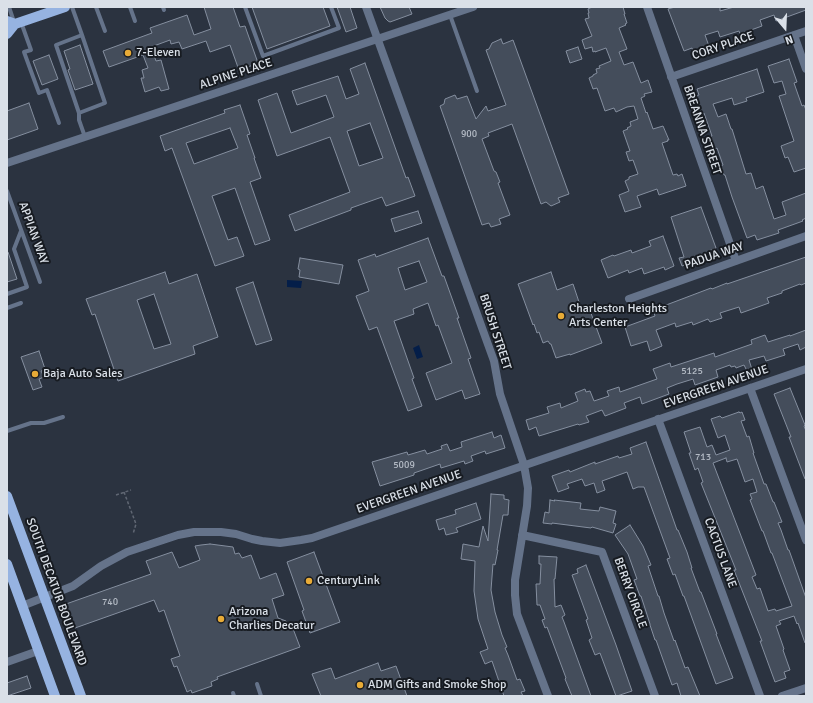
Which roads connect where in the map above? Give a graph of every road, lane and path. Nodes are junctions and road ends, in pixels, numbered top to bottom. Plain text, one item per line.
1 (9, 7) edge
2 (65, 7) edge
3 (72, 7) edge
4 (96, 7) edge
5 (130, 7) edge
6 (245, 7) edge
7 (331, 7) edge
8 (366, 7) edge
9 (473, 7) edge
10 (647, 7) edge
11 (41, 11) edge
12 (450, 15) junction
13 (135, 20) dead end
14 (14, 22) edge
15 (105, 31) dead end
16 (806, 31) edge
17 (7, 34) edge
18 (82, 35) junction
19 (794, 35) junction
20 (378, 39) junction
21 (806, 69) edge
22 (671, 77) junction
23 (477, 90) dead end
24 (79, 114) junction
25 (59, 123) dead end
26 (85, 137) junction
27 (7, 163) edge
28 (7, 191) edge
29 (21, 231) junction
30 (806, 236) edge
31 (736, 262) junction
32 (40, 282) dead end
33 (7, 294) edge
34 (629, 299) dead end
35 (22, 302) dead end
36 (7, 308) edge
37 (806, 369) edge
38 (750, 388) junction
39 (62, 417) dead end
40 (658, 419) junction
41 (7, 431) edge
42 (524, 465) junction
43 (131, 490) dead end
44 (124, 492) junction
45 (116, 495) dead end
46 (7, 496) edge
47 (133, 534) dead end
48 (522, 535) junction
49 (806, 540) edge
50 (7, 564) edge
51 (44, 598) junction
52 (22, 606) junction
53 (38, 651) junction
54 (7, 662) edge
55 (257, 684) dead end
56 (806, 688) edge
57 (55, 696) edge
58 (81, 696) edge
59 (261, 696) edge
60 (548, 696) edge
61 (655, 696) edge
62 (760, 696) edge
63 (782, 696) edge

1 - 14 lane
2 - 11 main road
3 - 18 lane
4 - 15 lane
5 - 13 lane
6 - 7 lane
8 - 20 street, BRUSH STREET
9 - 12 street, ALPINE PLACE
10 - 22 street, BREANNA STREET
11 - 14 main road
12 - 20 street, ALPINE PLACE
12 - 23 lane
14 - 17 main road
14 - 25 lane
16 - 19 street, CORY PLACE
18 - 24 lane
18 - 24 lane
19 - 21 street
19 - 22 street, CORY PLACE
20 - 26 street, ALPINE PLACE
20 - 42 street, BRUSH STREET
22 - 31 street, BREANNA STREET
24 - 26 lane
26 - 27 street, ALPINE PLACE
28 - 29 lane, APPIAN WAY
29 - 32 lane, APPIAN WAY
29 - 33 lane
30 - 31 street, PADUA WAY
31 - 34 street, PADUA WAY
35 - 36 lane
37 - 38 street, EVERGREEN AVENUE
38 - 40 street, EVERGREEN AVENUE
38 - 49 street
39 - 41 lane
40 - 42 street, EVERGREEN AVENUE
40 - 62 street, CACTUS LANE
42 - 48 street, BRUSH STREET
42 - 51 street, EVERGREEN AVENUE
43 - 44 path
44 - 45 path
44 - 47 path
46 - 51 main road, SOUTH DECATUR BOULEVARD
48 - 60 street, BRUSH STREET
48 - 61 street, BERRY CIRCLE
50 - 52 main road
51 - 52 street, EVERGREEN AVENUE
51 - 58 main road, SOUTH DECATUR BOULEVARD
52 - 53 main road
53 - 54 street
53 - 57 main road
55 - 59 lane
56 - 63 street

